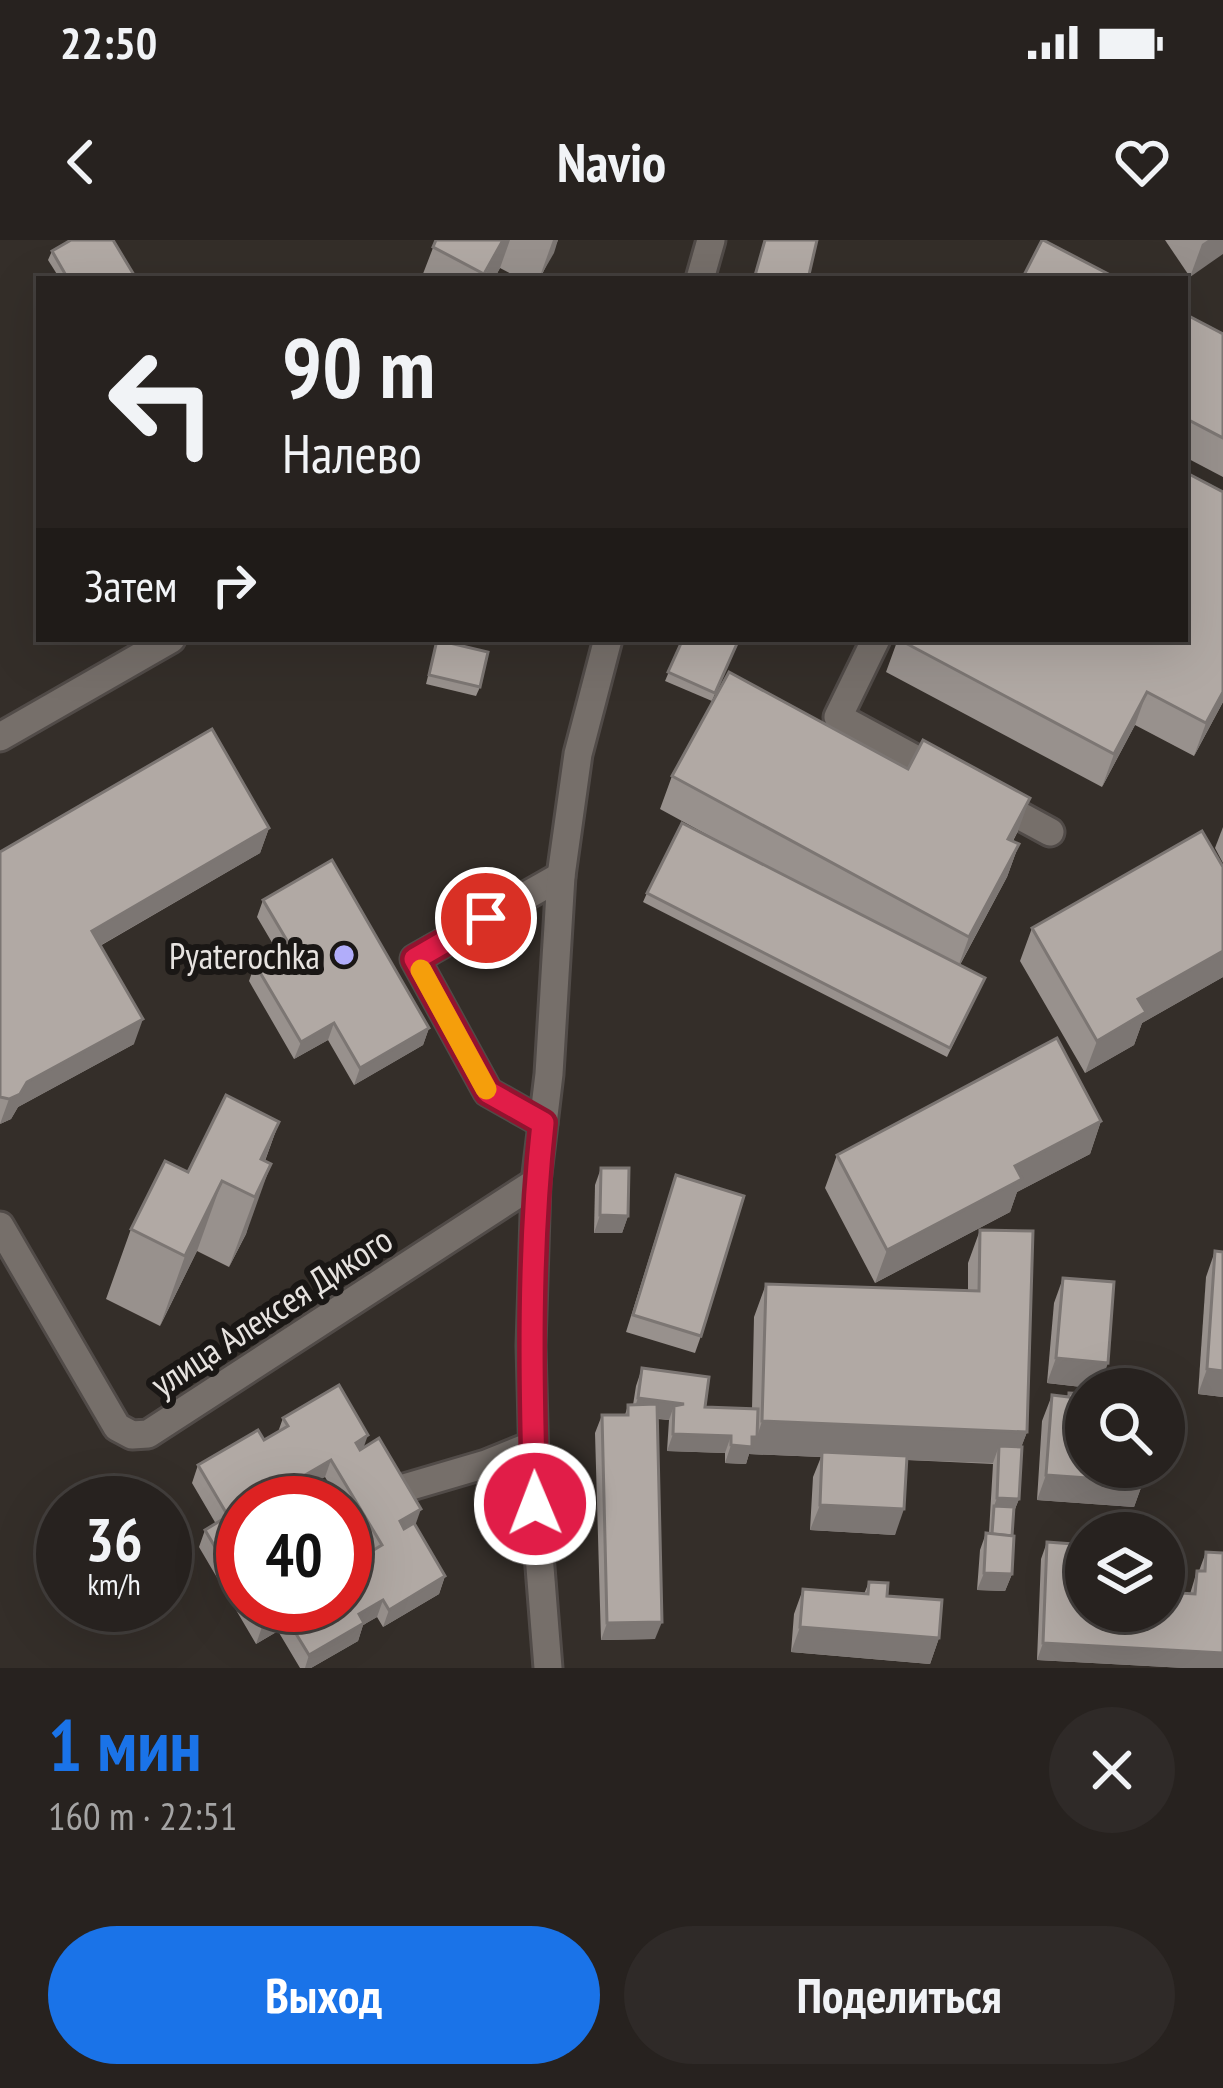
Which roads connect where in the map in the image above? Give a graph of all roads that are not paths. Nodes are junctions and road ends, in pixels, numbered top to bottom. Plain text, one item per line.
1 (711, 240) edge
2 (701, 276) edge
3 (166, 642) edge
4 (607, 642) edge
5 (875, 642) edge
6 (0, 737) edge
7 (1050, 832) dead end
8 (561, 875) junction
9 (543, 1123) junction
10 (536, 1182) junction
11 (0, 1226) edge
12 (533, 1445) junction
13 (394, 1491) edge
14 (548, 1668) edge

1 - 2 street
3 - 6 street
4 - 8 street
5 - 7 street
8 - 9 street
8 - 9 street
9 - 10 street
10 - 11 street, улица Алексея Дикого
10 - 12 street
12 - 13 street
12 - 14 street

